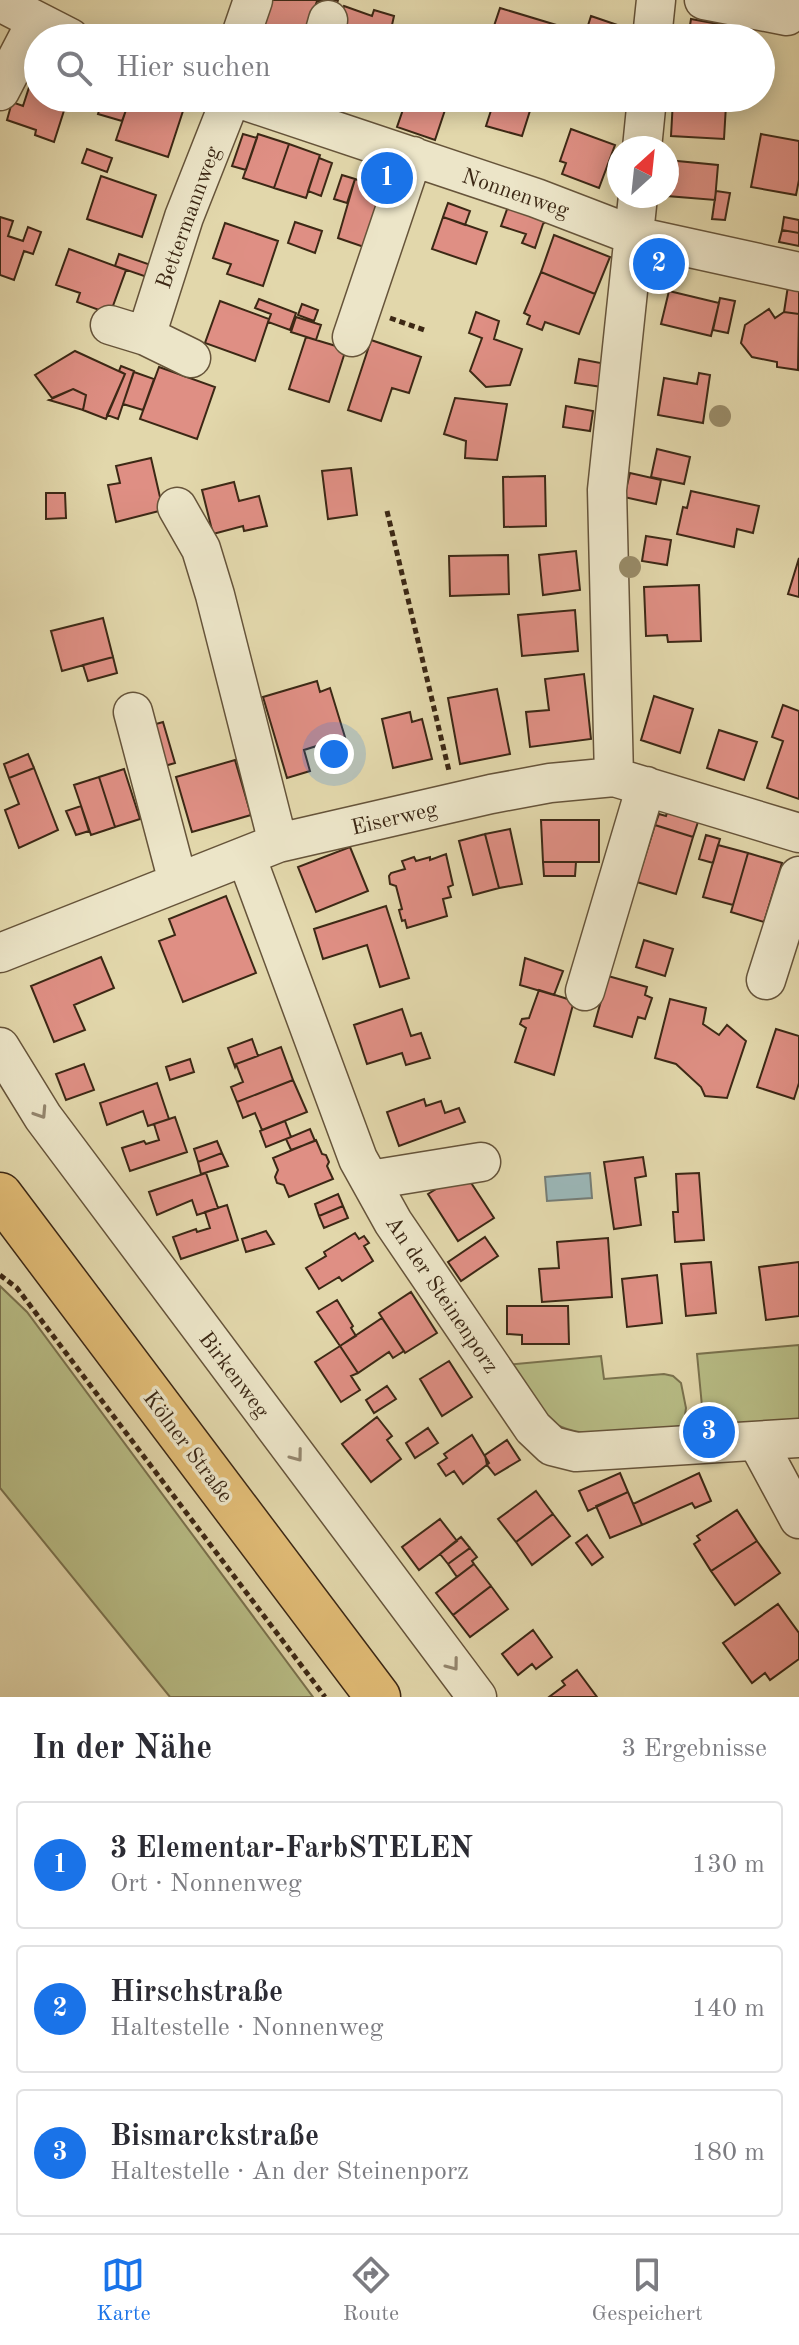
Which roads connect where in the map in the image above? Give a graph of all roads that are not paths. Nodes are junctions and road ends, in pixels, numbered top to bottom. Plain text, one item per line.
1 (253, 0) edge
2 (656, 0) edge
3 (704, 0) edge
4 (790, 0) edge
5 (0, 2) edge
6 (36, 22) joint
7 (40, 24) edge
8 (245, 24) edge
9 (653, 24) edge
10 (24, 45) edge
11 (0, 91) edge
12 (225, 112) edge
13 (312, 112) edge
14 (646, 112) edge
15 (643, 136) edge
16 (413, 156) junction
17 (637, 208) edge
18 (635, 236) junction
19 (799, 272) edge
20 (110, 325) dead end
21 (146, 336) junction
22 (352, 337) dead end
23 (191, 358) dead end
24 (177, 507) dead end
25 (133, 712) dead end
26 (630, 782) junction
27 (799, 833) edge
28 (262, 850) junction
29 (799, 876) edge
30 (178, 882) junction
31 (0, 953) edge
32 (766, 980) dead end
33 (585, 991) dead end
34 (0, 1047) edge
35 (481, 1162) dead end
36 (370, 1180) junction
37 (0, 1195) edge
38 (799, 1438) edge
39 (757, 1441) junction
40 (799, 1519) edge
41 (378, 1697) edge
42 (477, 1697) edge

1 - 8 street
2 - 9 street
3 - 4 street
5 - 6 street
6 - 7 street
10 - 11 street
12 - 21 street, Bettermannweg
13 - 16 street, Nonnenweg
14 - 15 street
16 - 18 street, Nonnenweg
16 - 22 street
17 - 18 street
18 - 19 street, Nonnenweg
18 - 26 street
20 - 21 street
21 - 23 street
24 - 28 street, An der Steinenporz
25 - 30 street
26 - 27 street, Eiserweg
26 - 28 street, Eiserweg
26 - 33 street
28 - 30 street, Eiserweg
28 - 36 street, An der Steinenporz
29 - 32 street
30 - 31 street, Eiserweg
34 -> 42 street, Birkenweg
35 - 36 street
36 - 39 street, An der Steinenporz
37 - 41 main road, Kölner Straße
38 - 39 street, An der Steinenporz
39 - 40 street

